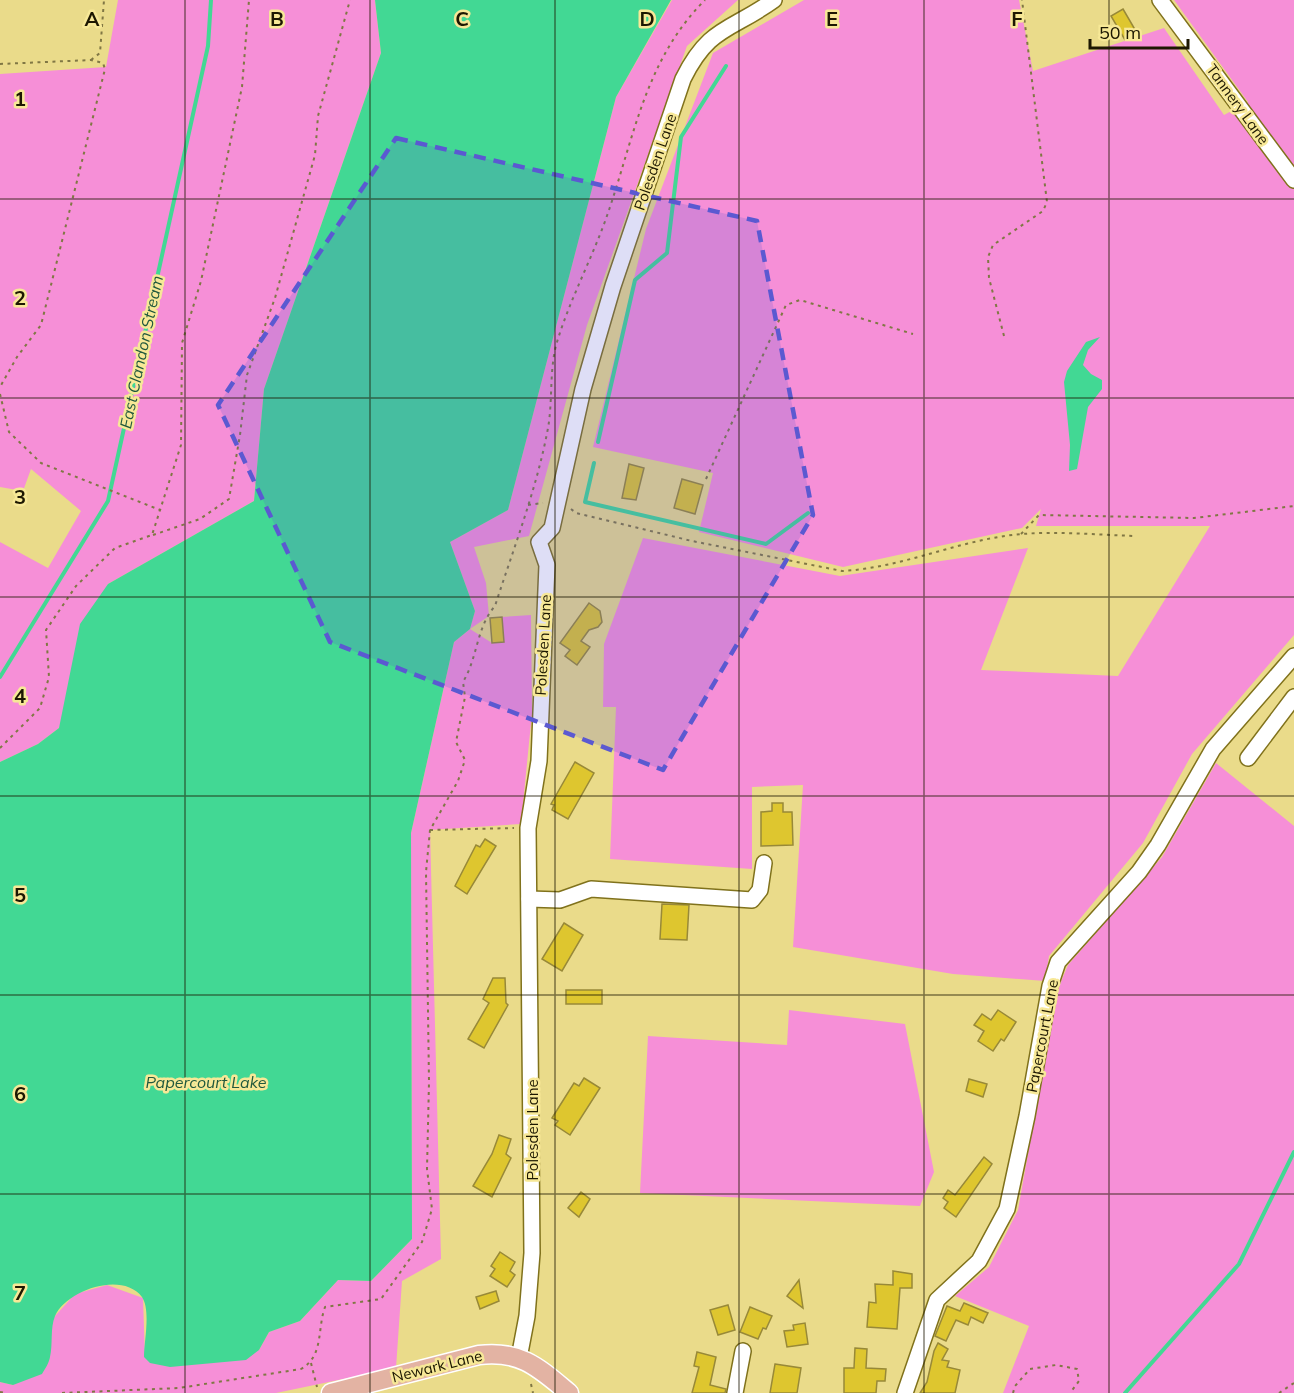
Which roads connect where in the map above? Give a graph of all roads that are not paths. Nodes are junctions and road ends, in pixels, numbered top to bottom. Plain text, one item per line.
1 (774, 0) edge
2 (1160, 0) edge
3 (1294, 180) edge
4 (1294, 656) edge
5 (1294, 697) edge
6 (1248, 758) dead end
7 (764, 863) dead end
8 (529, 899) junction
9 (744, 1351) dead end
10 (519, 1358) junction
11 (331, 1393) edge
12 (569, 1393) edge
13 (735, 1393) edge
14 (905, 1393) edge

1 - 8 street, Polesden Lane
2 - 3 street, Tannery Lane
4 - 14 street, Papercourt Lane
5 - 6 street
7 - 8 street
8 - 10 street, Polesden Lane
9 - 13 street
10 - 11 main road, Newark Lane
10 - 12 main road, Newark Lane

